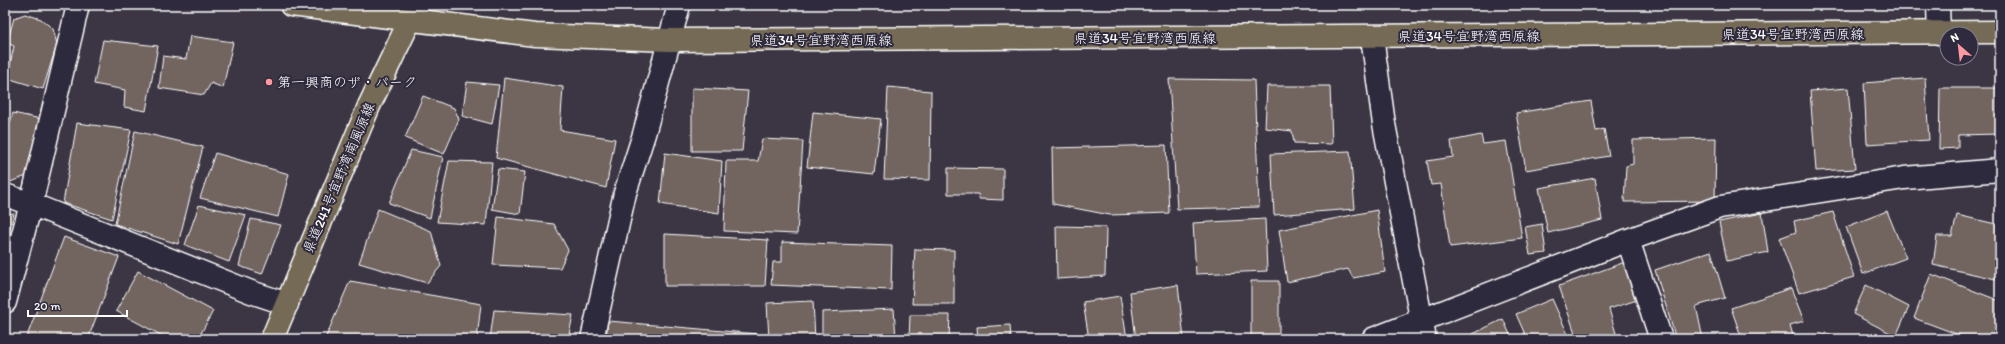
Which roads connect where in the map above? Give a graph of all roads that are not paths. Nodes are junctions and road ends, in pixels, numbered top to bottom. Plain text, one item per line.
1 (78, 5) edge
2 (291, 5) edge
3 (679, 5) edge
4 (1938, 5) edge
5 (414, 12) edge
6 (1979, 32) edge
7 (2000, 32) edge
8 (1939, 33) joint
9 (1372, 37) junction
10 (669, 40) junction
11 (2000, 170) edge
12 (5, 195) edge
13 (31, 204) junction
14 (1628, 240) junction
15 (5, 302) edge
16 (287, 304) junction
17 (1423, 330) edge
18 (272, 339) edge
19 (592, 339) edge
20 (1373, 339) edge
21 (1661, 339) edge

1 - 13 street
2 - 5 main road, 県道34号宜野湾西原線
3 - 10 street
4 - 8 street
5 - 10 main road, 県道34号宜野湾西原線
5 - 16 main road, 県道241号宜野湾南風原線
6 - 7 main road, 県道34号宜野湾西原線
8 - 9 main road, 県道34号宜野湾西原線
9 - 10 main road, 県道34号宜野湾西原線
9 - 17 street
10 - 19 street
11 - 14 street
12 - 13 street
13 - 15 street
13 - 16 street
14 - 17 street
14 - 21 street
16 - 18 main road, 県道241号宜野湾南風原線
17 - 20 street

